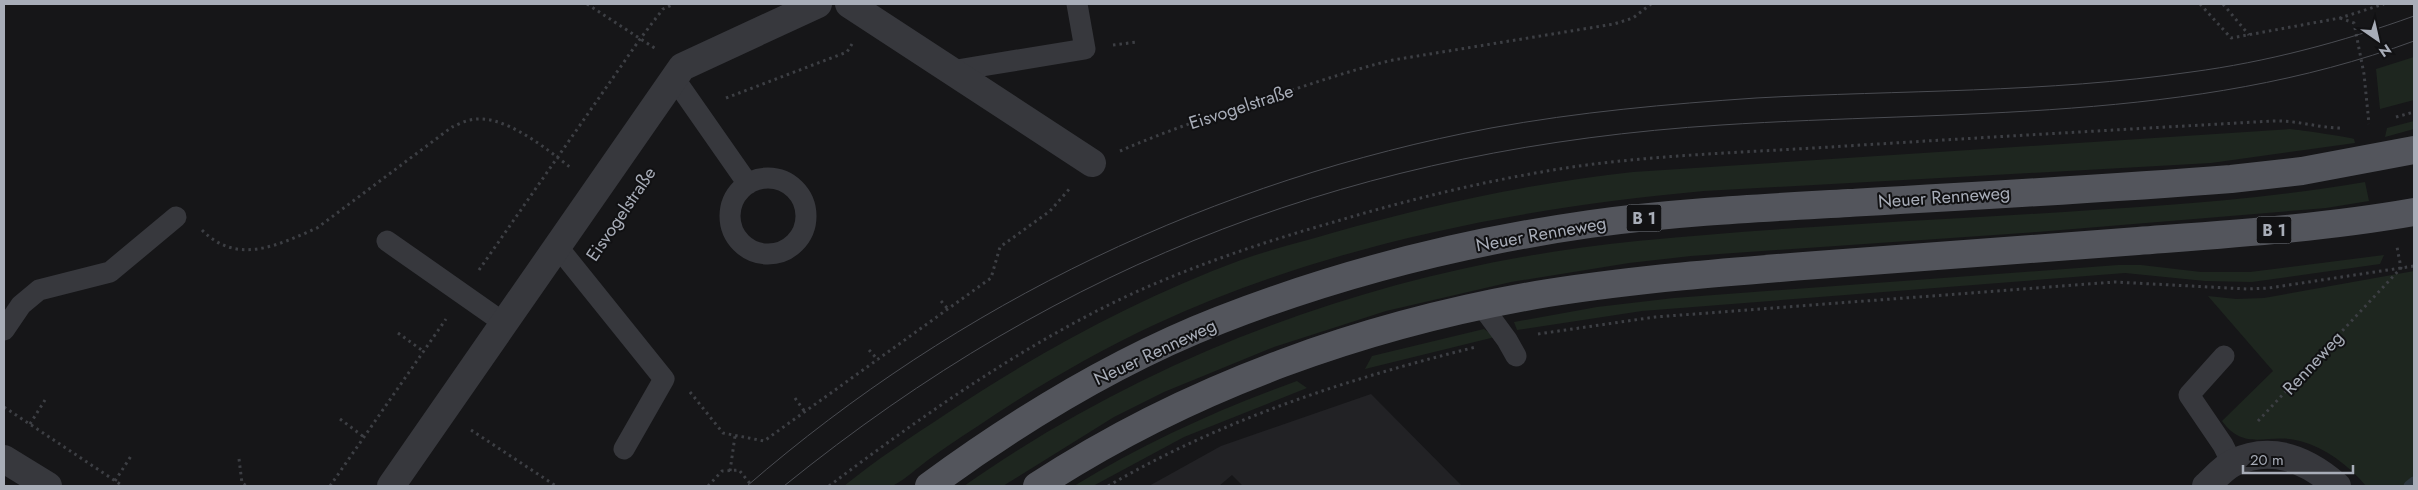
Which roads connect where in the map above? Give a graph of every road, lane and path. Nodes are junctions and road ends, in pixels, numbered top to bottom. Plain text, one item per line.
1 (587, 4) edge
2 (674, 4) edge
3 (818, 4) edge
4 (1077, 4) edge
5 (1651, 4) edge
6 (2200, 4) edge
7 (2223, 4) edge
8 (2384, 4) edge
9 (859, 10) edge
10 (2340, 18) junction
11 (2250, 35) junction
12 (640, 38) junction
13 (951, 71) junction
14 (678, 72) junction
15 (697, 111) junction
16 (2370, 132) dead end
17 (2414, 150) edge
18 (557, 157) junction
19 (1092, 163) junction
20 (748, 184) dead end
21 (597, 189) junction
22 (2414, 212) edge
23 (176, 217) joint
24 (387, 240) dead end
25 (557, 246) junction
26 (2414, 266) edge
27 (2401, 268) junction
28 (462, 295) junction
29 (942, 300) dead end
30 (1482, 306) junction
31 (948, 310) junction
32 (504, 323) junction
33 (4, 330) edge
34 (398, 333) dead end
35 (1511, 348) junction
36 (869, 350) dead end
37 (424, 351) junction
38 (2224, 356) dead end
39 (878, 360) junction
40 (684, 384) dead end
41 (795, 398) dead end
42 (46, 400) dead end
43 (4, 408) edge
44 (805, 412) junction
45 (340, 419) dead end
46 (477, 422) dead end
47 (30, 424) junction
48 (471, 430) junction
49 (735, 436) junction
50 (364, 437) junction
51 (466, 438) dead end
52 (624, 449) dead end
53 (131, 456) dead end
54 (4, 459) edge
55 (239, 459) dead end
56 (2232, 464) junction
57 (730, 471) junction
58 (115, 481) junction
59 (241, 485) edge
60 (48, 486) edge
61 (123, 486) edge
62 (248, 486) edge
63 (330, 486) edge
64 (391, 486) edge
65 (556, 486) edge
66 (708, 486) edge
67 (752, 486) edge
68 (929, 486) edge
69 (1038, 486) edge
70 (1108, 486) edge
71 (2206, 486) edge
72 (2337, 486) edge

1 - 12 path
2 - 12 path
3 - 14 street
4 - 13 lane
5 - 19 path, Eisvogelstraße
6 - 11 path
7 - 11 path
8 - 10 path
9 - 13 street
9 - 15 path
10 - 11 path
10 - 16 path
12 - 14 path
12 - 18 path
13 - 19 street
14 - 15 lane
14 - 21 street, Eisvogelstraße
15 - 20 lane
17 - 68 main road, Neuer Renneweg / B 1
18 - 21 path
18 - 23 path
18 - 28 path
19 - 31 path
21 - 25 street, Eisvogelstraße
22 - 30 main road, B 1
23 - 33 lane
24 - 28 lane
25 - 32 street, Eisvogelstraße
25 - 52 lane
26 - 27 path
27 - 35 path
27 - 56 path, Renneweg
28 - 32 lane
28 - 37 path
29 - 31 path
30 - 35 lane
30 - 69 main road, B 1
31 - 39 path
32 - 64 street, Eisvogelstraße
34 - 37 path
35 - 70 path
36 - 39 path
37 - 50 path
38 - 56 lane
39 - 44 path
40 - 49 path
41 - 44 path
42 - 47 path
43 - 47 path
44 - 49 path
45 - 50 path
46 - 48 path
47 - 58 path
48 - 51 path
48 - 65 path
49 - 57 path
50 - 63 path
53 - 58 path
54 - 60 street
55 - 59 path
56 - 71 street
56 - 72 street
57 - 66 path
57 - 67 path
58 - 61 path
59 - 62 path

